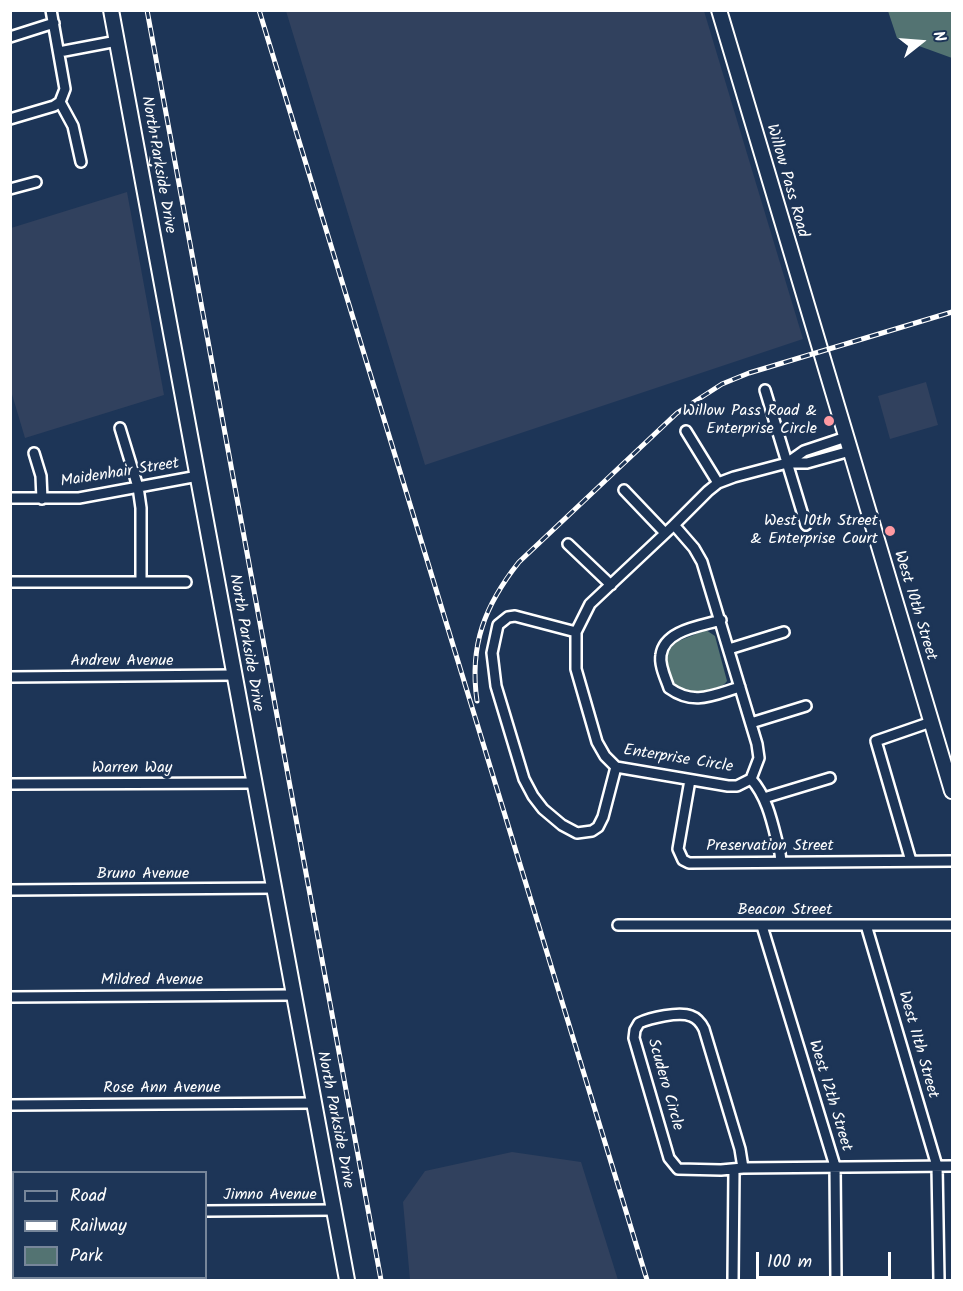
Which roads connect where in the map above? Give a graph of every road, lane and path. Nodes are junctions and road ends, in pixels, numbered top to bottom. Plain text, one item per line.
1 (51, 10) edge
2 (111, 10) edge
3 (719, 10) edge
4 (54, 23) junction
5 (10, 37) edge
6 (117, 40) junction
7 (59, 52) junction
8 (60, 102) junction
9 (10, 119) edge
10 (81, 162) dead end
11 (36, 182) dead end
12 (10, 189) edge
13 (824, 361) joint
14 (765, 390) dead end
15 (120, 428) dead end
16 (686, 431) dead end
17 (848, 444) junction
18 (34, 453) dead end
19 (787, 463) junction
20 (198, 476) junction
21 (718, 483) junction
22 (138, 487) junction
23 (624, 490) dead end
24 (10, 498) edge
25 (42, 499) junction
26 (674, 525) junction
27 (806, 525) dead end
28 (665, 533) junction
29 (568, 544) dead end
30 (10, 582) edge
31 (141, 582) junction
32 (186, 582) dead end
33 (610, 585) junction
34 (721, 620) junction
35 (576, 632) junction
36 (784, 632) dead end
37 (729, 649) junction
38 (234, 675) junction
39 (10, 677) edge
40 (740, 687) junction
41 (806, 706) dead end
42 (932, 722) junction
43 (751, 723) junction
44 (616, 767) junction
45 (830, 778) dead end
46 (751, 779) junction
47 (690, 780) junction
48 (254, 783) junction
49 (10, 784) edge
50 (952, 791) edge
51 (764, 798) junction
52 (911, 861) junction
53 (952, 861) edge
54 (781, 862) junction
55 (275, 888) junction
56 (10, 890) edge
57 (618, 925) dead end
58 (866, 925) junction
59 (952, 925) edge
60 (762, 926) junction
61 (294, 995) junction
62 (10, 997) edge
63 (314, 1103) junction
64 (10, 1105) edge
65 (835, 1166) junction
66 (937, 1166) junction
67 (952, 1166) edge
68 (738, 1168) junction
69 (334, 1210) junction
70 (207, 1211) edge
71 (347, 1281) edge
72 (733, 1281) edge
73 (836, 1281) edge
74 (939, 1281) edge

1 - 4 street
2 - 6 street, North Parkside Drive
3 - 13 street, Willow Pass Road
4 - 5 street
4 - 7 street
6 - 7 street
6 - 20 street, North Parkside Drive
7 - 8 street
8 - 9 street
8 - 10 street
11 - 12 street
13 - 17 street, West 10th Street
14 - 19 street
15 - 22 street
16 - 21 street
17 - 19 street, Enterprise Circle
17 - 19 street, Enterprise Circle
17 - 42 street, West 10th Street
18 - 25 street
19 - 21 street, Enterprise Circle
19 - 27 street
20 - 22 street, Maidenhair Street
20 - 38 street, North Parkside Drive
21 - 26 street, Enterprise Circle
22 - 25 street, Maidenhair Street
22 - 31 street
23 - 28 street
24 - 25 street, Maidenhair Street
26 - 28 street, Enterprise Circle
26 - 34 street, Enterprise Circle
28 - 33 street, Enterprise Circle
29 - 33 street
30 - 31 street
31 - 32 street
33 - 35 street, Enterprise Circle
34 - 37 street, Enterprise Circle
34 - 40 street
35 - 44 street, Enterprise Circle
35 - 44 street
36 - 37 street
37 - 40 street, Enterprise Circle
38 - 39 street, Andrew Avenue
38 - 48 street, North Parkside Drive
40 - 43 street, Enterprise Circle
41 - 43 street
42 - 50 street, West 10th Street
42 - 52 street
43 - 46 street, Enterprise Circle
44 - 47 street, Enterprise Circle
45 - 51 street
46 - 47 street, Enterprise Circle
46 - 51 street
47 - 54 street, Preservation Street
48 - 49 street, Warren Way
48 - 55 street, North Parkside Drive
51 - 54 street
52 - 53 street, Preservation Street
52 - 54 street, Preservation Street
55 - 56 street, Bruno Avenue
55 - 61 street, North Parkside Drive
57 - 60 street, Beacon Street
58 - 59 street, Beacon Street
58 - 60 street, Beacon Street
58 - 66 street, West 11th Street
60 - 65 street, West 12th Street
61 - 62 street, Mildred Avenue
61 - 63 street, North Parkside Drive
63 - 64 street, Rose Ann Avenue
63 - 69 street, North Parkside Drive
65 - 66 street
65 - 68 street
65 - 73 street, West 12th Street
66 - 67 street
66 - 74 street, West 11th Street
68 - 68 street, Scudero Circle
68 - 72 street
69 - 70 street, Jimno Avenue
69 - 71 street, North Parkside Drive

